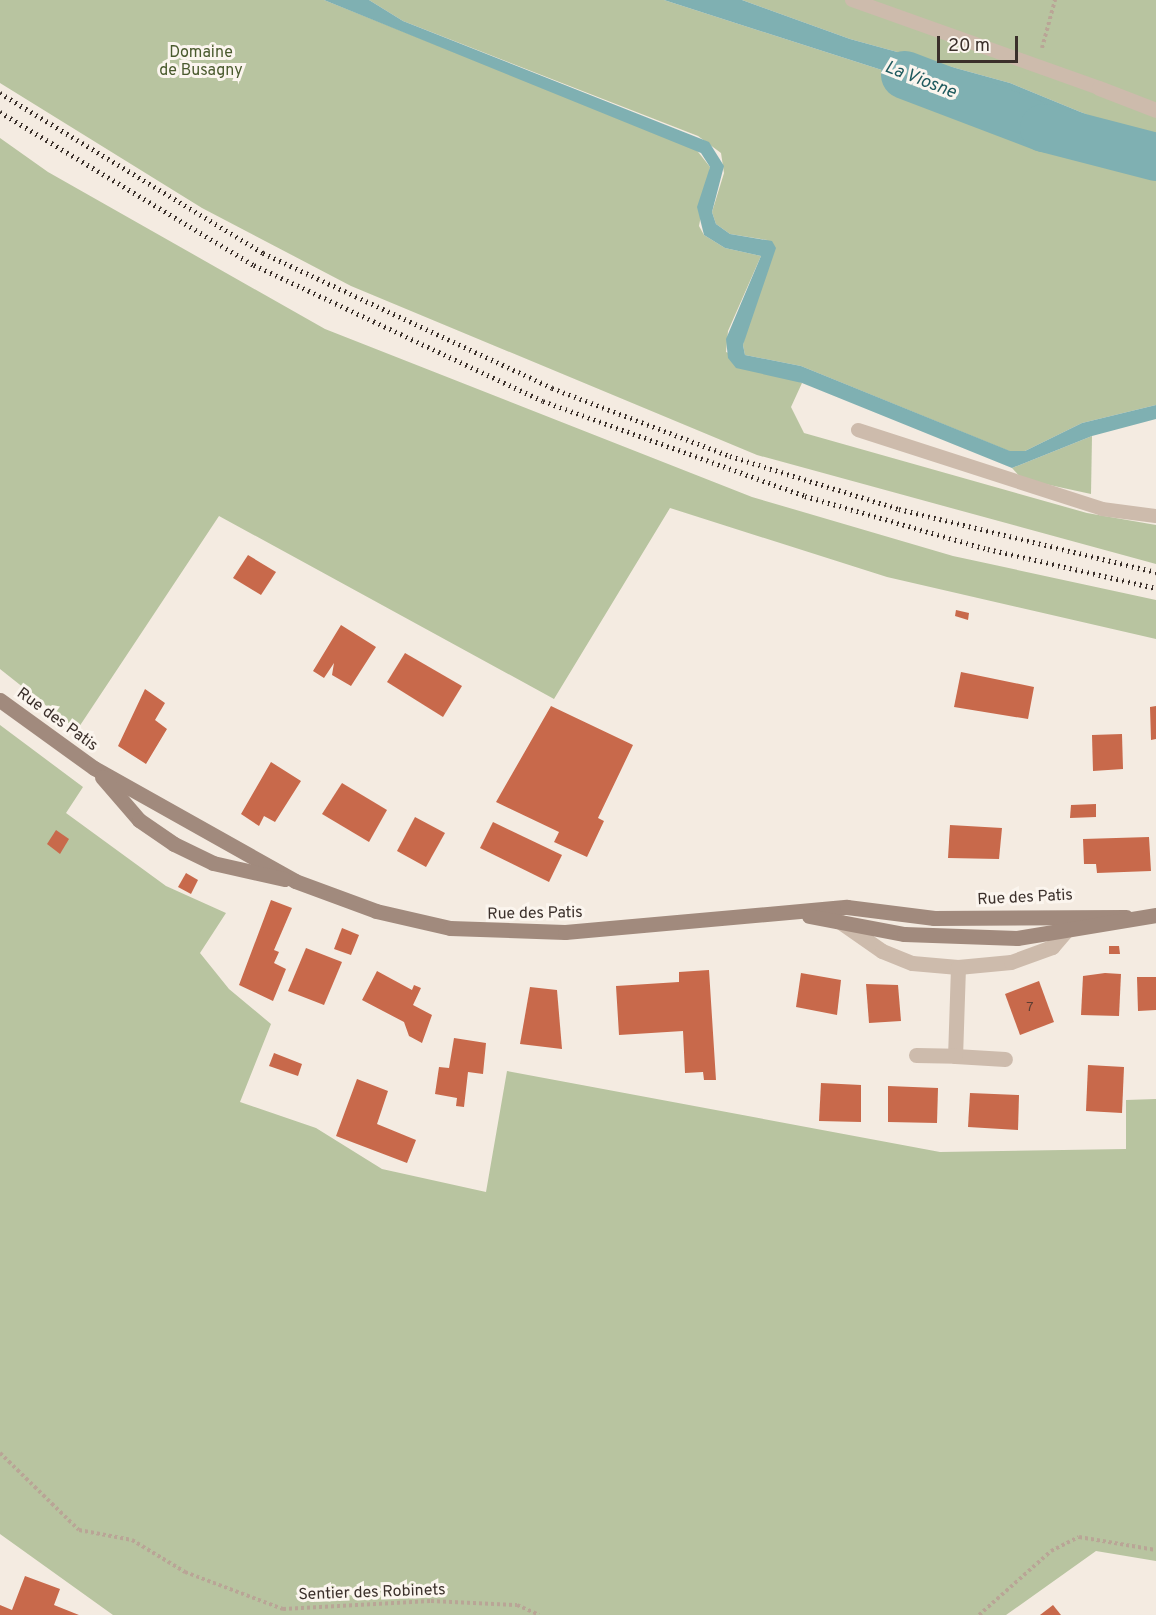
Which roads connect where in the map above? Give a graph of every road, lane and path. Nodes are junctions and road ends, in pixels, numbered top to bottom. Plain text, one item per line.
1 (852, 0) edge
2 (1055, 0) edge
3 (1038, 64) junction
4 (1099, 88) joint
5 (1156, 110) edge
6 (858, 430) dead end
7 (1156, 516) edge
8 (0, 700) edge
9 (94, 768) junction
10 (295, 881) junction
11 (782, 915) junction
12 (1156, 915) edge
13 (1126, 918) junction
14 (837, 919) junction
15 (1065, 932) junction
16 (958, 967) junction
17 (916, 1055) dead end
18 (956, 1056) junction
19 (1005, 1059) dead end
20 (0, 1453) edge
21 (1156, 1550) edge
22 (539, 1615) edge
23 (979, 1615) edge

1 - 3 lane
2 - 3 path
3 - 4 lane
4 - 5 street
6 - 7 lane
8 - 9 main road, Rue des Patis
9 - 10 main road, Rue des Patis
9 - 10 main road, Rue des Patis
10 - 11 main road, Rue des Patis
11 - 13 main road, Rue des Patis
11 - 14 main road, Rue des Patis
12 - 13 main road, Rue des Patis
13 - 15 main road, Rue des Patis
14 - 15 main road, Rue des Patis
14 - 16 street
15 - 16 street
16 - 18 street
17 - 18 street
18 - 19 street
20 - 22 path, Sentier des Robinets
21 - 23 path

